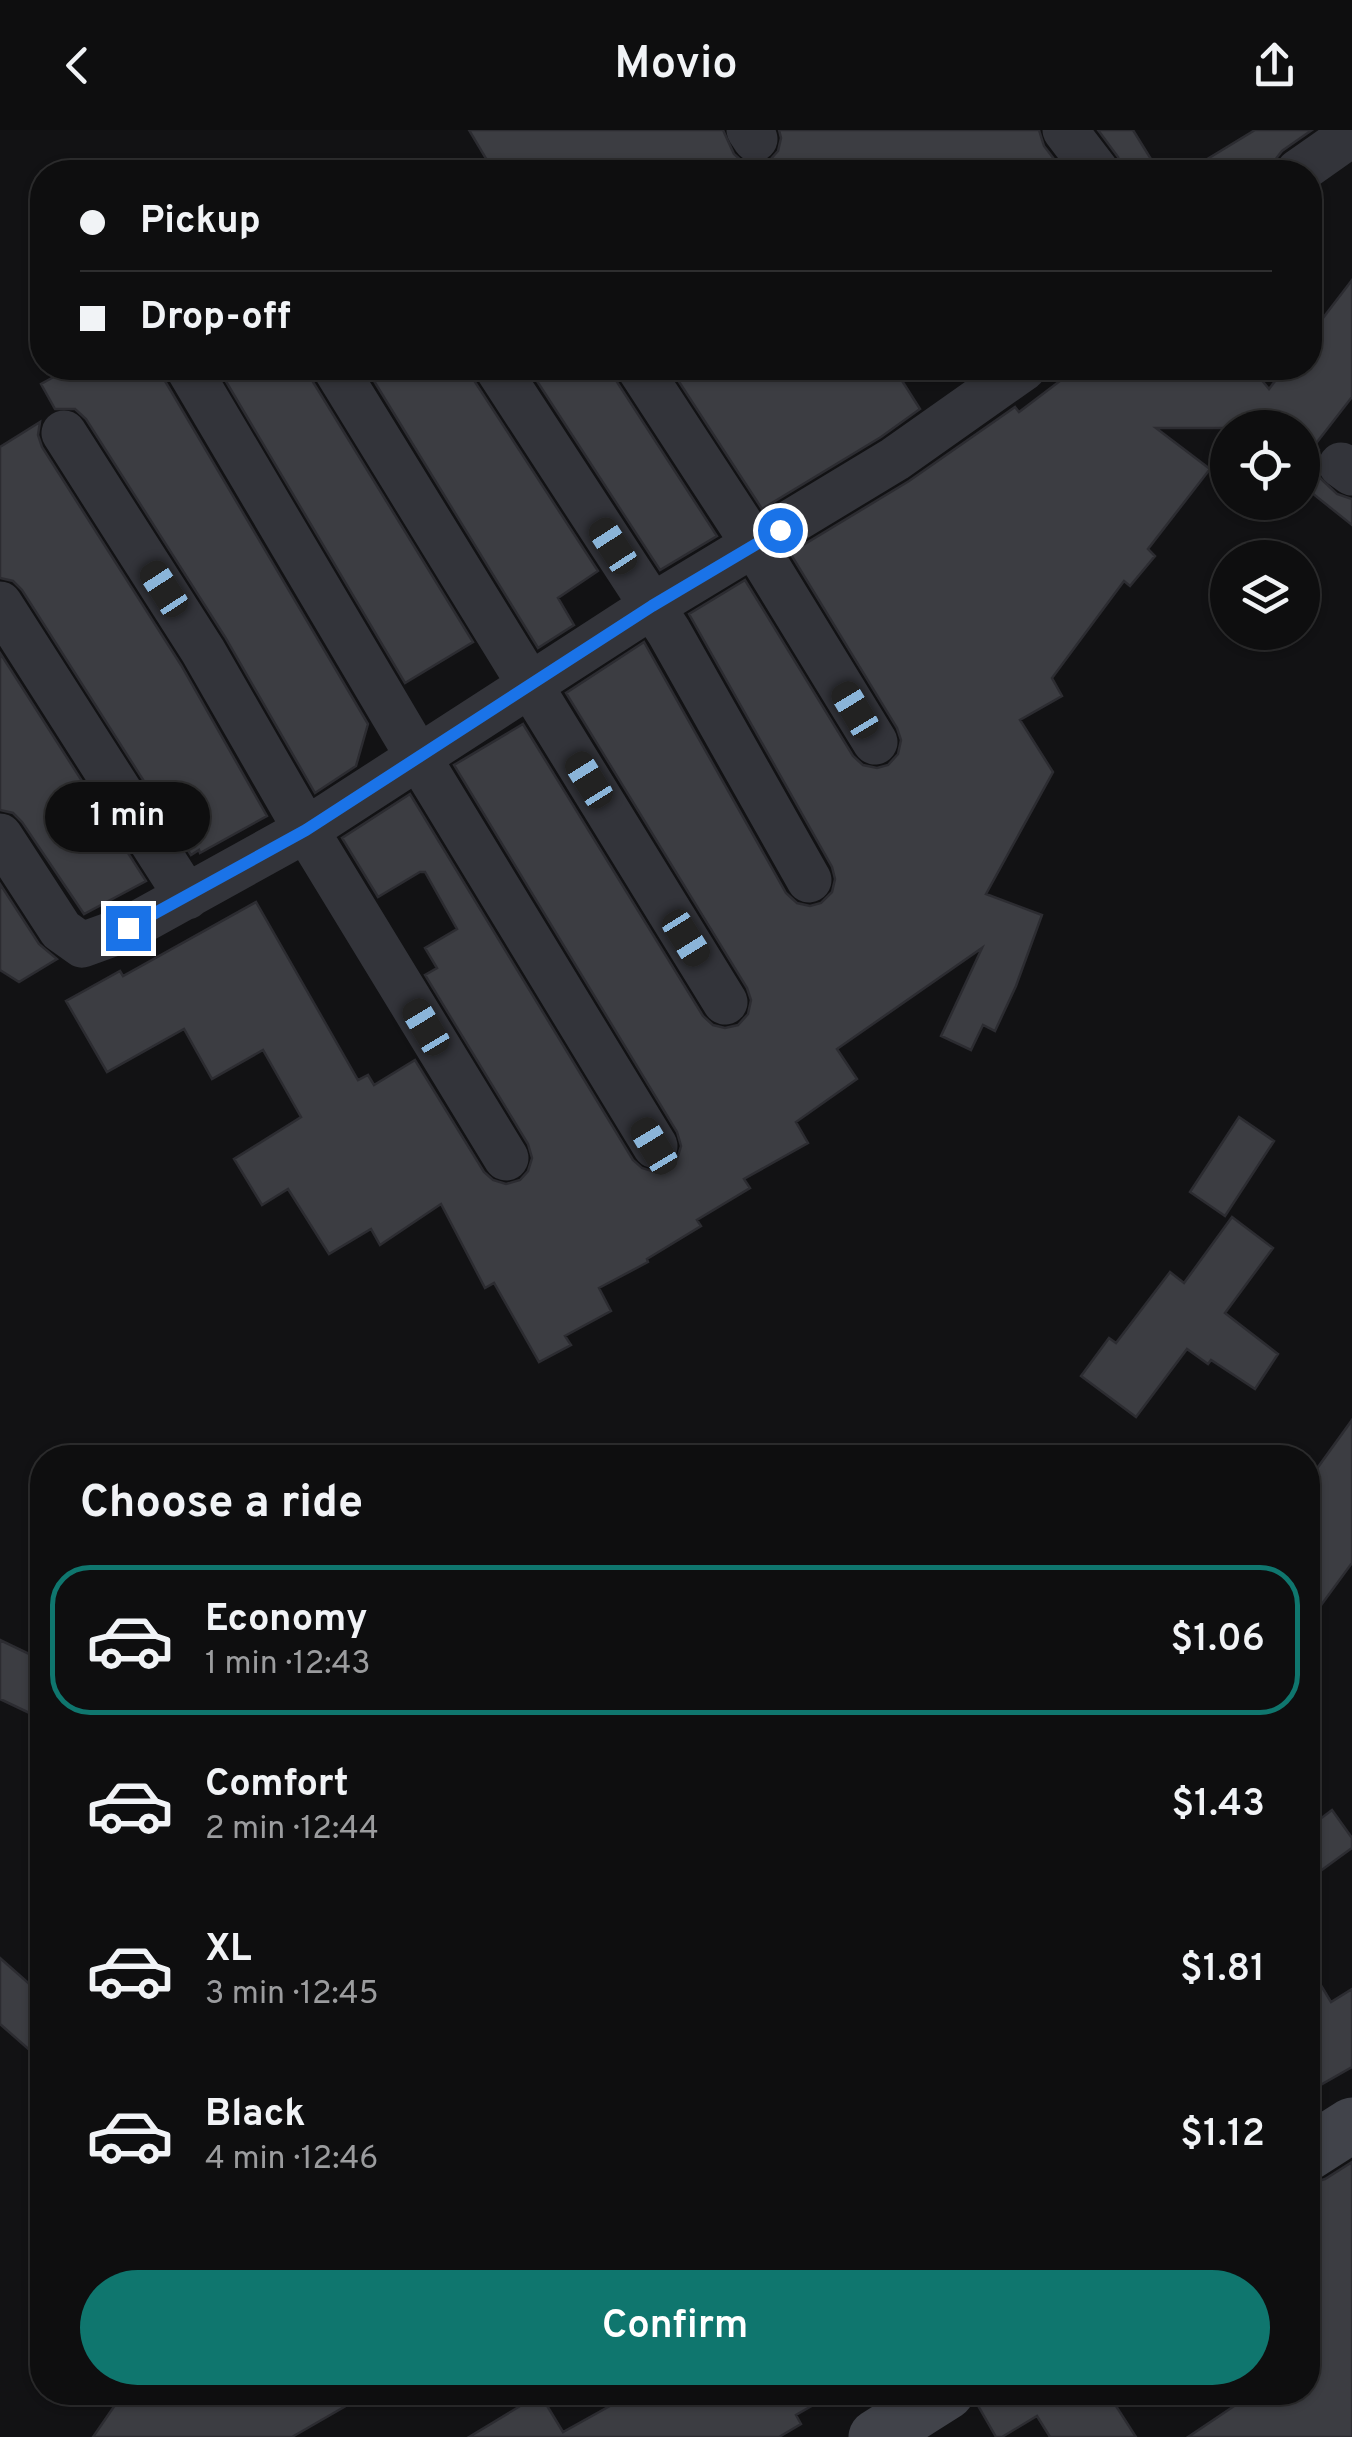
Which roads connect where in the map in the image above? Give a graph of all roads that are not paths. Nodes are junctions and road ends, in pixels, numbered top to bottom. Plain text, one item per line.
1 (1065, 130) edge
2 (1352, 134) edge
3 (1088, 160) edge
4 (1315, 160) edge
5 (195, 380) edge
6 (342, 380) edge
7 (505, 380) edge
8 (647, 380) edge
9 (1007, 380) edge
10 (64, 433) dead end
11 (755, 546) junction
12 (0, 604) edge
13 (652, 606) junction
14 (530, 684) junction
15 (875, 742) dead end
16 (417, 755) junction
17 (306, 830) junction
18 (0, 836) edge
19 (810, 880) dead end
20 (186, 897) junction
21 (726, 1002) dead end
22 (654, 1146) dead end
23 (506, 1158) dead end
24 (1352, 2125) edge
25 (1320, 2145) edge
26 (926, 2405) edge
27 (876, 2437) edge

1 - 3 street
2 - 4 street
5 - 16 street
6 - 14 street
7 - 13 street
8 - 11 street
9 - 11 street
10 - 17 street
11 - 13 street
11 - 15 street
12 - 20 street
13 - 14 street
13 - 19 street
14 - 16 street
14 - 21 street
16 - 17 street
16 - 22 street
17 - 20 street
17 - 23 street
18 - 20 street
24 - 25 street
26 - 27 street

